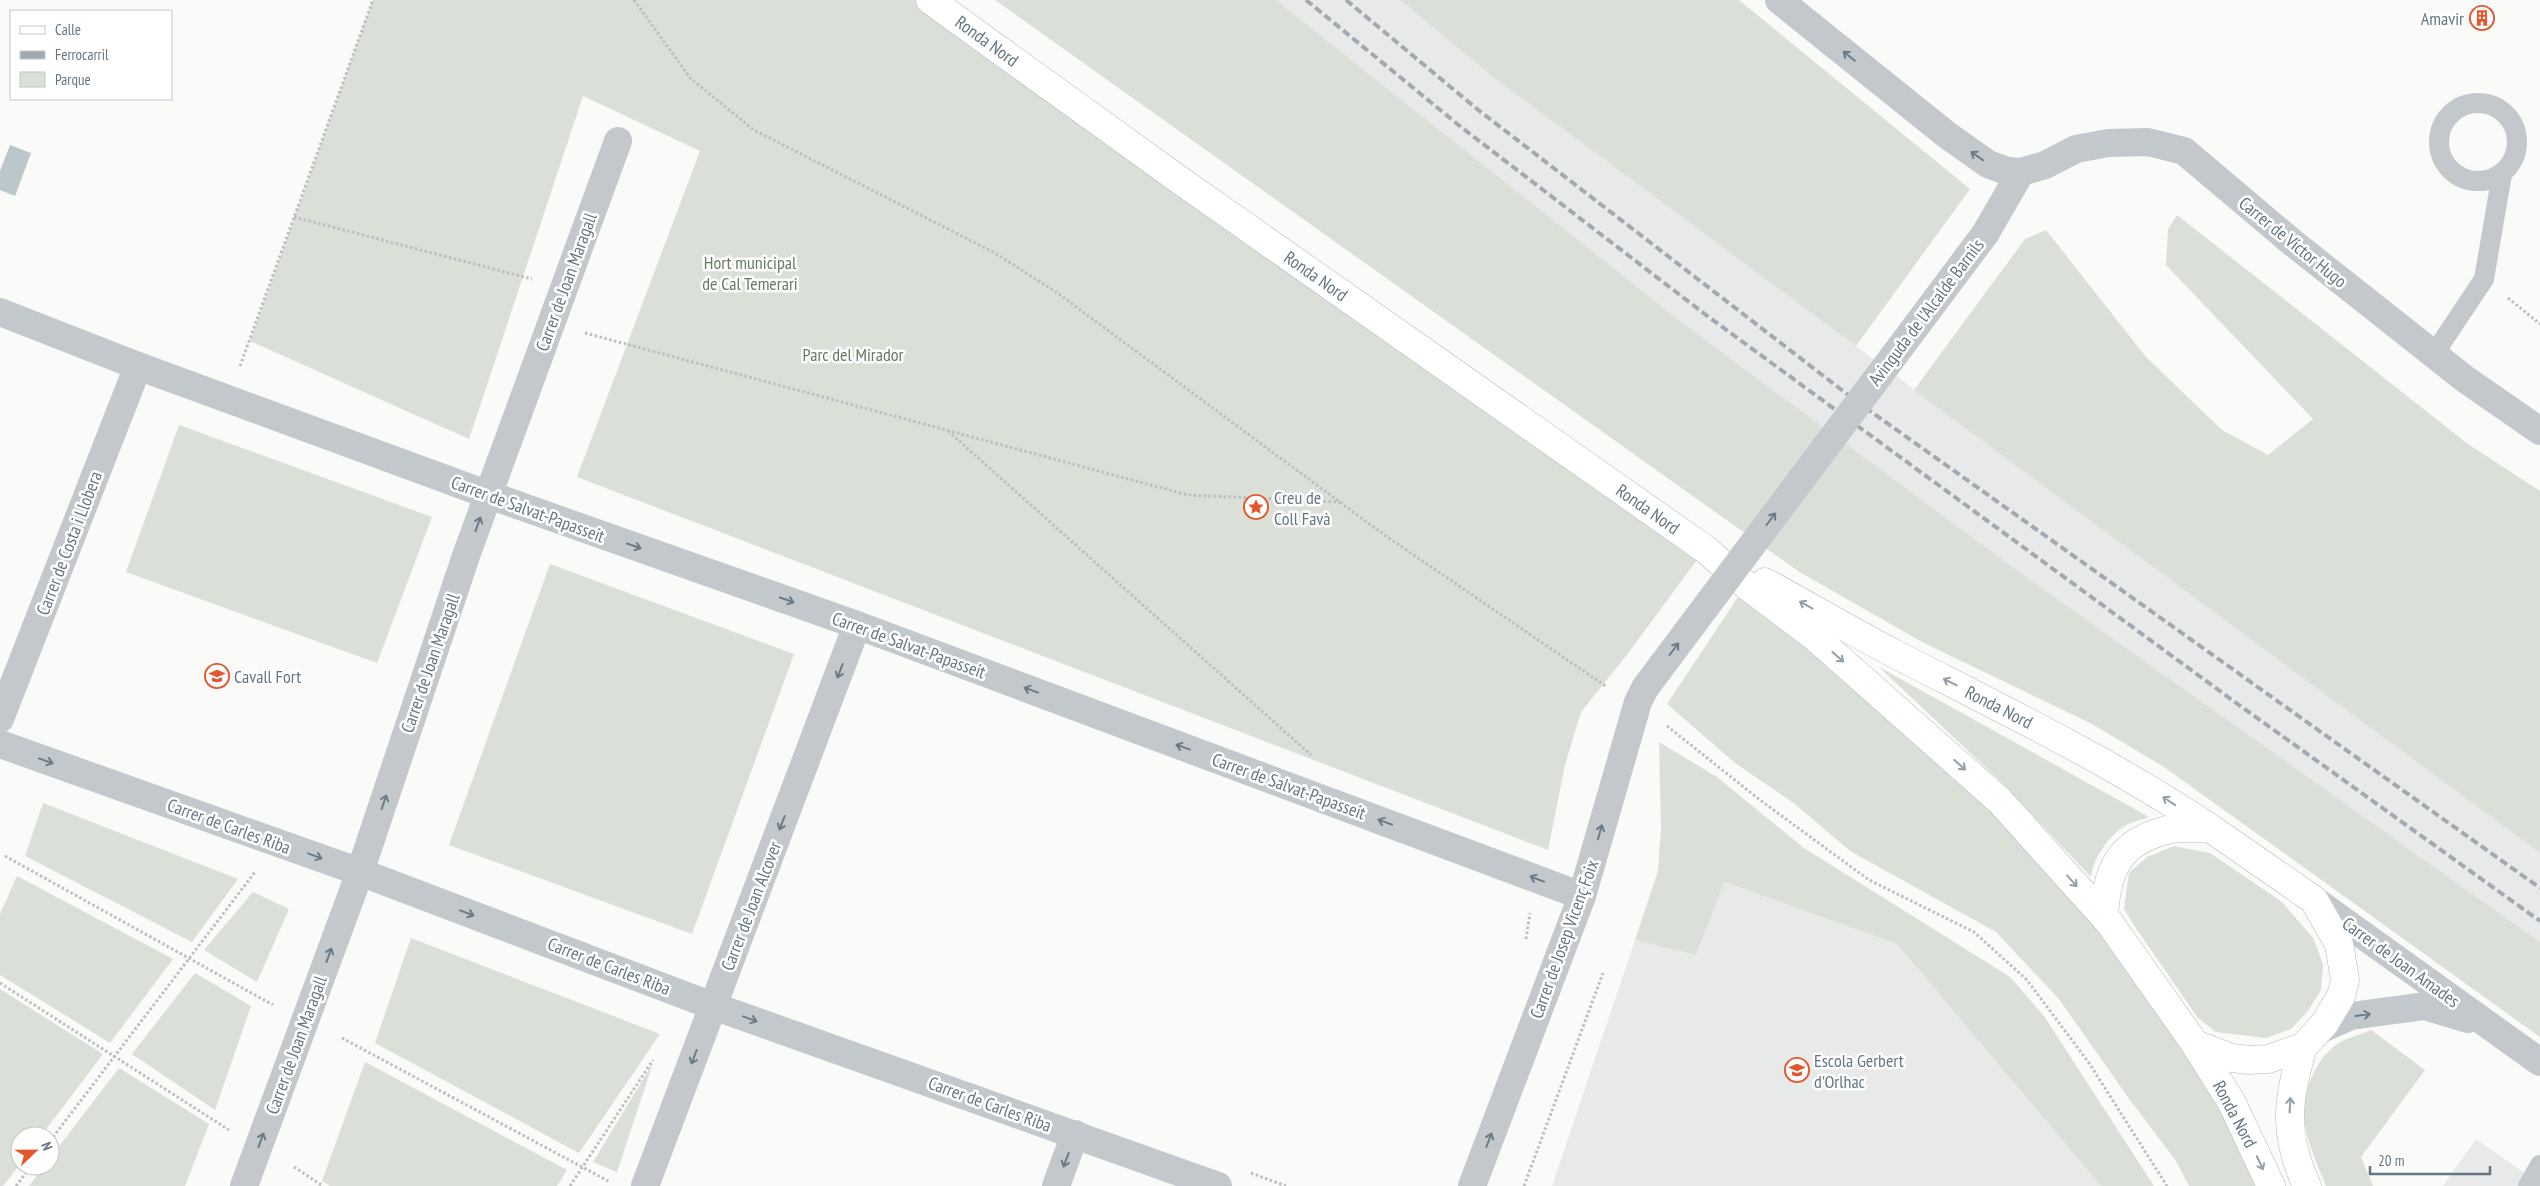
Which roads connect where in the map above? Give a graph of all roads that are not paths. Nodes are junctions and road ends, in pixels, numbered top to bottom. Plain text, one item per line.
1 (930, 0) edge
2 (1779, 0) edge
3 (618, 140) dead end
4 (2022, 172) junction
5 (2502, 174) dead end
6 (0, 312) edge
7 (2434, 354) junction
8 (138, 366) junction
9 (2540, 431) edge
10 (489, 496) junction
11 (1705, 549) junction
12 (857, 625) junction
13 (1641, 695) joint
14 (0, 719) edge
15 (0, 744) edge
16 (2210, 828) junction
17 (360, 872) junction
18 (1582, 896) junction
19 (2314, 900) junction
20 (2107, 920) junction
21 (714, 1006) junction
22 (2487, 1024) junction
23 (2310, 1039) junction
24 (2195, 1044) junction
25 (2540, 1062) edge
26 (1076, 1134) junction
27 (2540, 1165) edge
28 (244, 1186) edge
29 (645, 1186) edge
30 (1056, 1186) edge
31 (1218, 1186) edge
32 (1472, 1186) edge
33 (2271, 1186) edge
34 (2307, 1186) edge
35 (2528, 1186) edge

1 - 11 main road, Ronda Nord
4 -> 2 street
3 - 10 street, Carrer de Joan Maragall
4 - 7 street, Carrer de Víctor Hugo
13 -> 4 street, Avinguda de l'Alcalde Barnils, bridge
5 - 7 lane
6 - 8 street
7 - 9 street, Carrer de Víctor Hugo
8 - 10 street, Carrer de Salvat-Papasseit
8 - 14 street, Carrer de Costa i Llobera
10 -> 12 street, Carrer de Salvat-Papasseit
17 -> 10 street, Carrer de Joan Maragall
16 -> 11 main road, Ronda Nord
11 -> 20 main road, Ronda Nord
18 -> 12 street, Carrer de Salvat-Papasseit
12 -> 21 street, Carrer de Joan Alcover
18 -> 13 street, Carrer de Josep Vicenç Foix
15 -> 17 street, Carrer de Carles Riba
16 - 19 main road, Ronda Nord
16 - 20 main road
17 -> 21 street, Carrer de Carles Riba
28 -> 17 street, Carrer de Joan Maragall
32 -> 18 street, Carrer de Josep Vicenç Foix
19 - 22 street, Carrer de Joan Amades
19 - 23 main road, Ronda Nord
20 - 24 main road, Ronda Nord
21 -> 26 street, Carrer de Carles Riba
21 -> 29 street, Carrer de Joan Alcover
23 -> 22 street, Carrer de Joan Amades
22 - 25 street, Carrer de Joan Amades
23 - 24 main road, Ronda Nord
34 -> 23 main road, Ronda Nord
24 -> 33 main road, Ronda Nord
26 -> 30 street
26 - 31 street, Carrer de Carles Riba
27 - 35 lane

